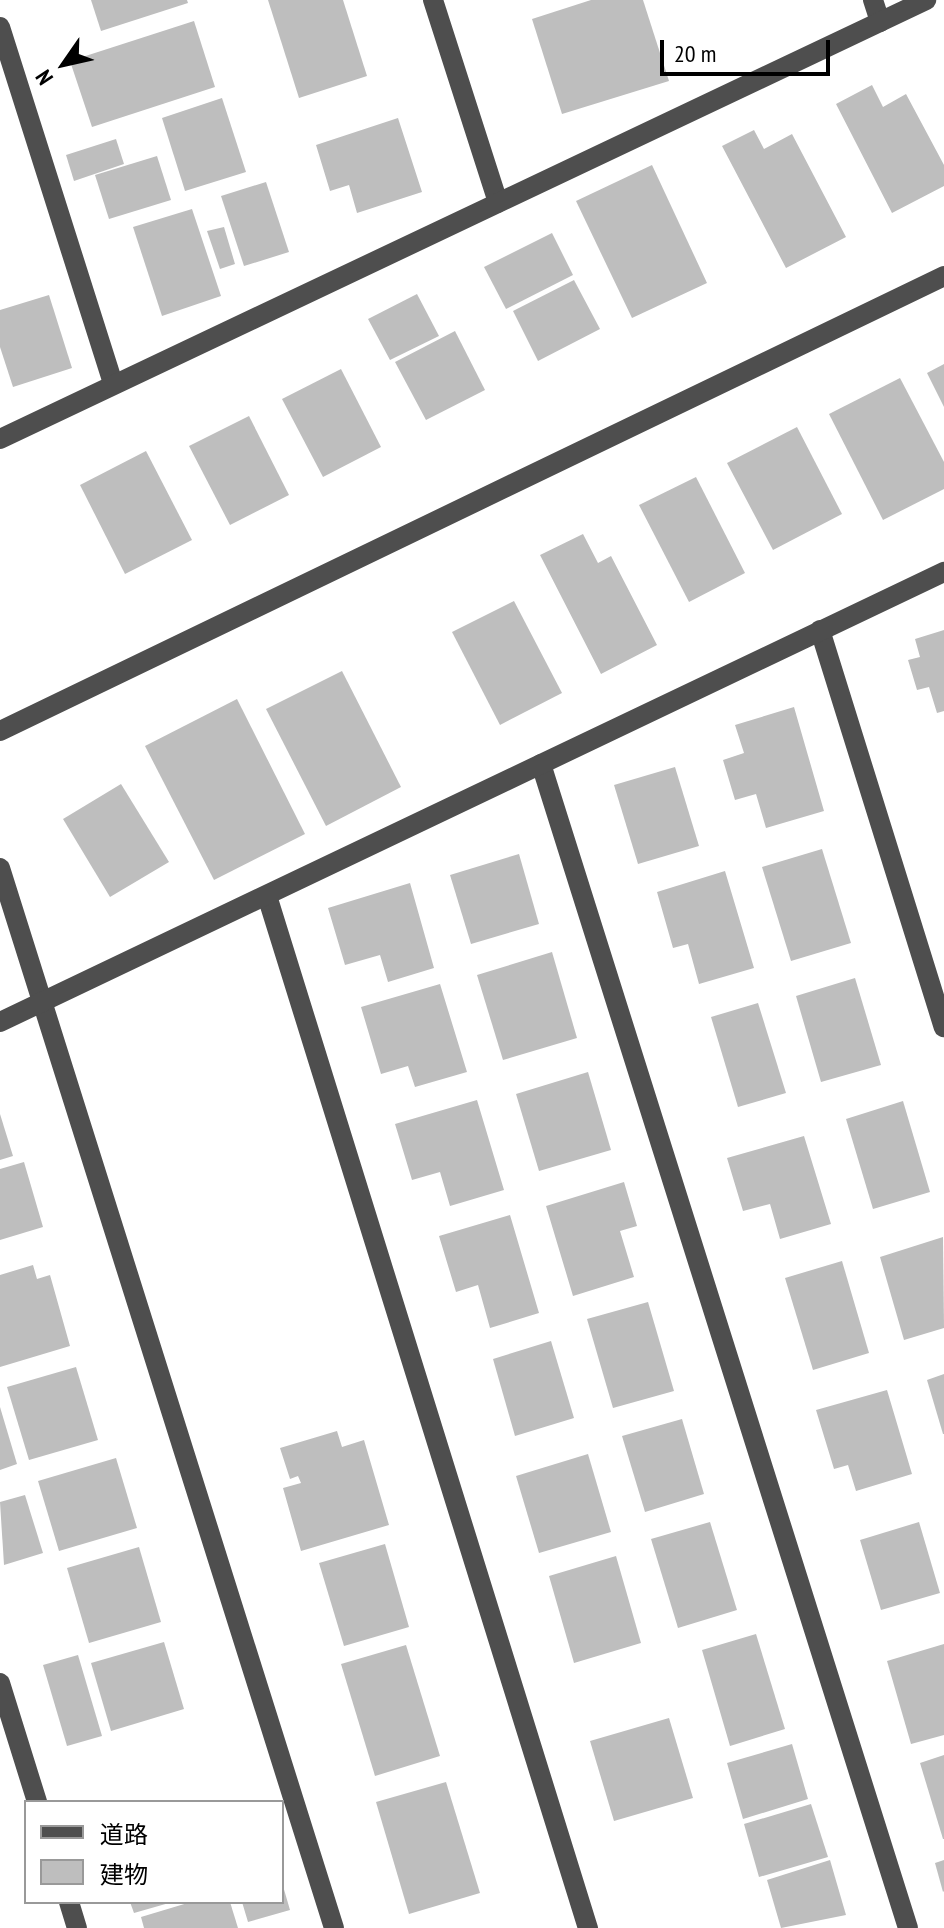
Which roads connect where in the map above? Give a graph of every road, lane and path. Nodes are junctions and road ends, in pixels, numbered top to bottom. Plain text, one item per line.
1 (433, 0) edge
2 (873, 0) edge
3 (926, 0) edge
4 (880, 22) junction
5 (0, 27) edge
6 (498, 203) junction
7 (944, 276) edge
8 (113, 384) junction
9 (0, 439) edge
10 (944, 572) edge
11 (820, 630) junction
12 (0, 731) edge
13 (541, 764) junction
14 (0, 868) edge
15 (268, 899) junction
16 (41, 1003) junction
17 (0, 1022) edge
18 (944, 1027) edge
19 (0, 1683) edge
20 (36, 1800) edge
21 (70, 1904) edge
22 (77, 1928) edge
23 (334, 1928) edge
24 (588, 1928) edge
25 (908, 1928) edge

1 - 6 street
2 - 4 street
3 - 4 street
4 - 6 street
5 - 8 street
6 - 8 street
7 - 12 street
8 - 9 street
10 - 11 street
11 - 13 street
11 - 18 street
13 - 15 street
13 - 25 street
14 - 16 street
15 - 16 street
15 - 24 street
16 - 17 street
16 - 23 street
19 - 20 street
21 - 22 street

